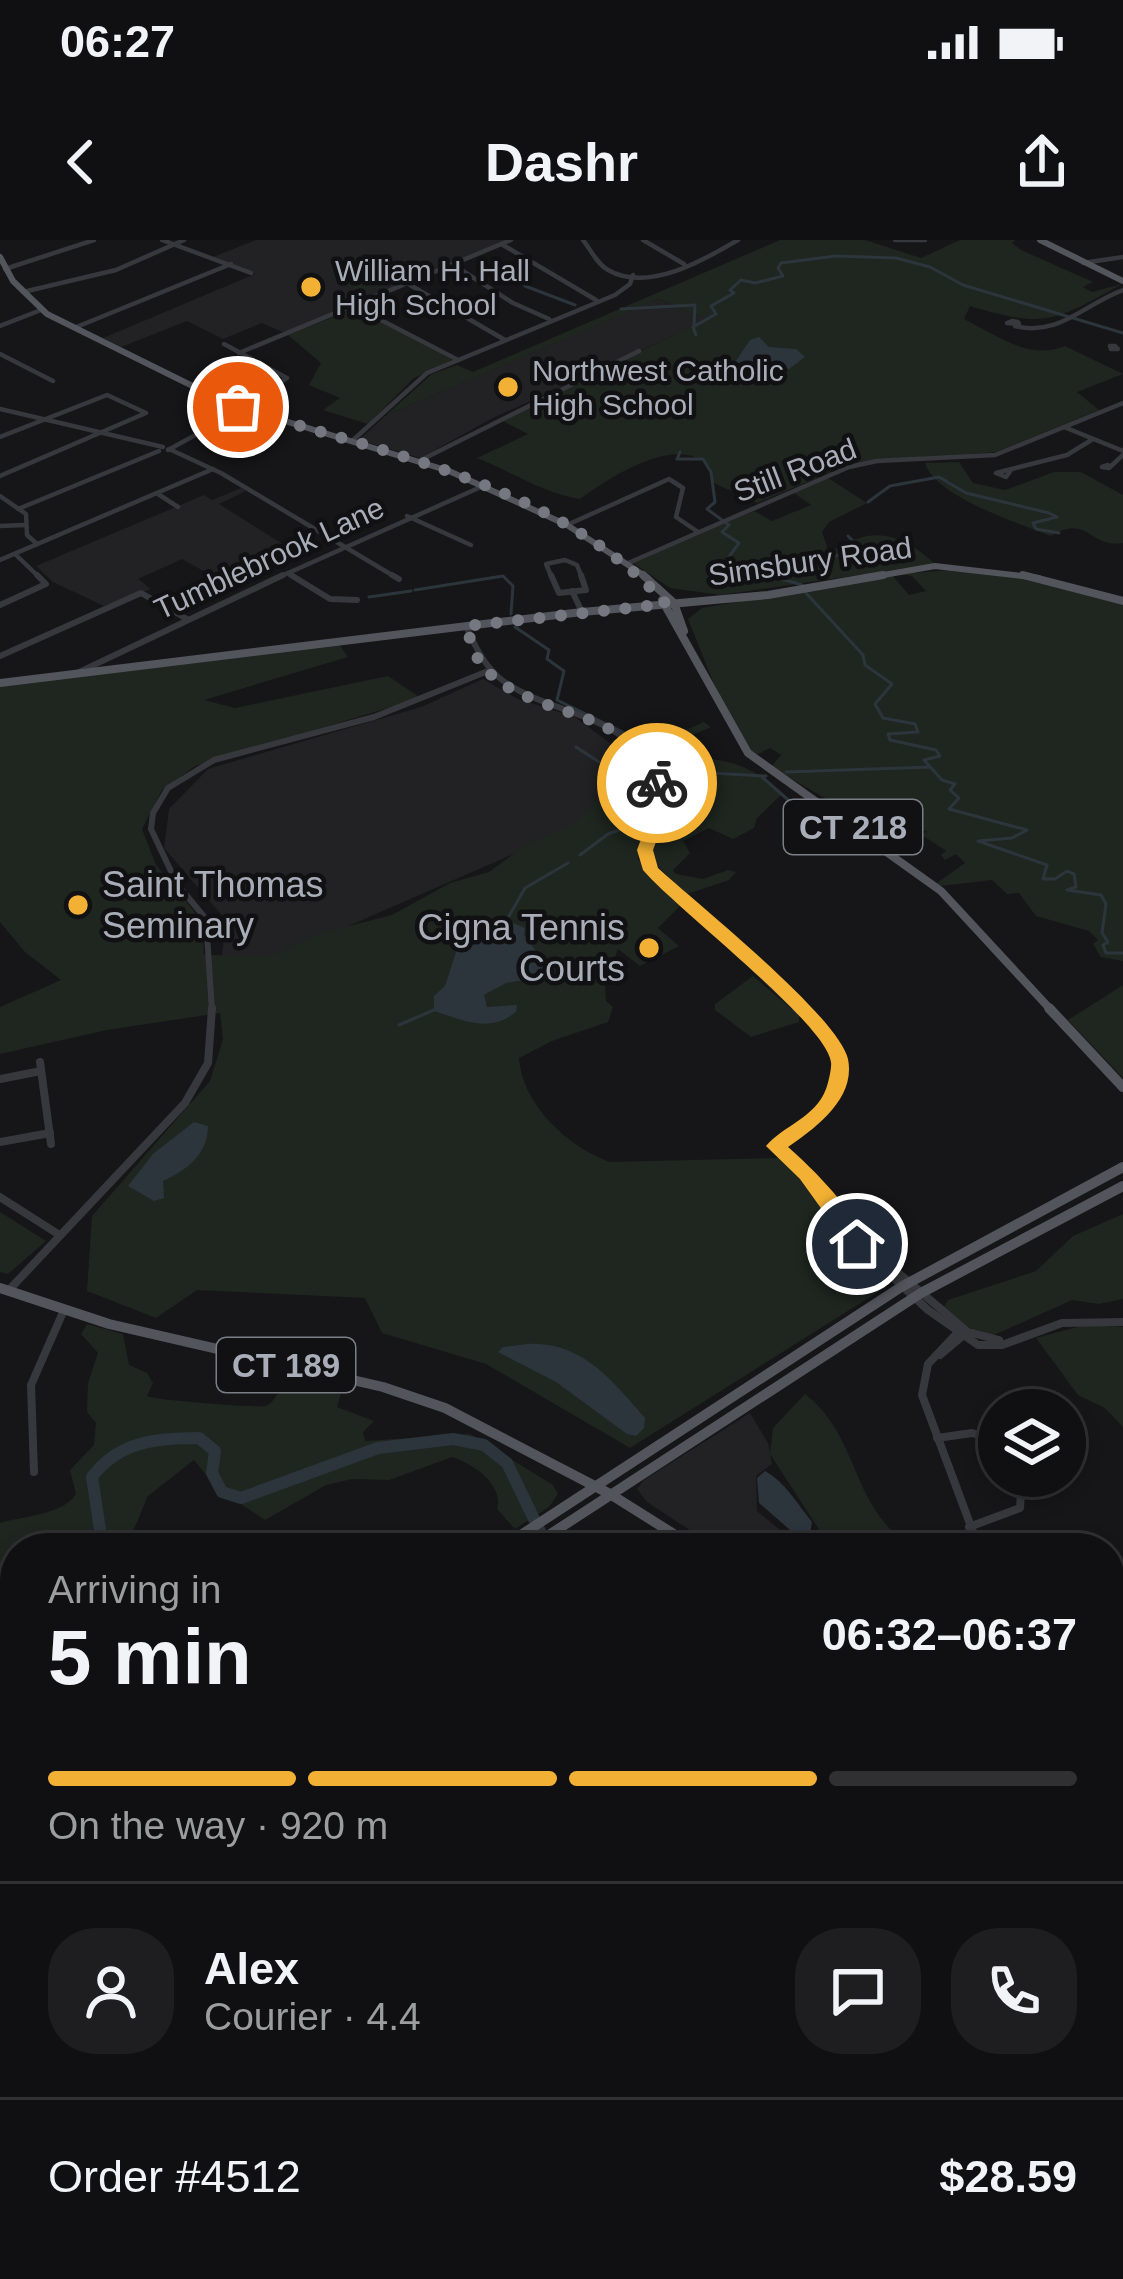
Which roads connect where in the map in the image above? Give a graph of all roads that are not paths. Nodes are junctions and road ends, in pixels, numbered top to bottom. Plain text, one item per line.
1 (94, 240) edge
2 (162, 240) edge
3 (184, 240) edge
4 (511, 240) edge
5 (583, 240) edge
6 (644, 240) edge
7 (738, 240) edge
8 (895, 240) edge
9 (926, 240) edge
10 (1040, 240) edge
11 (716, 242) edge
12 (501, 244) junction
13 (173, 245) junction
14 (728, 246) junction
15 (1123, 257) edge
16 (1082, 263) junction
17 (2, 264) edge
18 (231, 264) junction
19 (685, 264) junction
20 (454, 265) junction
21 (251, 273) dead end
22 (633, 275) junction
23 (408, 284) junction
24 (1122, 287) edge
25 (23, 292) junction
26 (598, 301) junction
27 (355, 306) junction
28 (41, 310) junction
29 (549, 319) junction
30 (0, 326) edge
31 (1015, 326) dead end
32 (74, 328) junction
33 (505, 340) junction
34 (224, 344) dead end
35 (639, 351) dead end
36 (239, 353) junction
37 (0, 354) edge
38 (458, 360) junction
39 (53, 381) dead end
40 (1123, 403) edge
41 (240, 408) junction
42 (0, 409) edge
43 (43, 420) junction
44 (1067, 426) junction
45 (103, 434) junction
46 (0, 437) edge
47 (1093, 439) junction
48 (352, 441) junction
49 (164, 449) junction
50 (1123, 453) edge
51 (419, 461) junction
52 (1108, 465) dead end
53 (213, 469) junction
54 (1011, 470) dead end
55 (0, 476) edge
56 (484, 486) junction
57 (157, 494) junction
58 (0, 496) edge
59 (178, 507) dead end
60 (18, 509) junction
61 (407, 516) junction
62 (26, 525) junction
63 (567, 525) junction
64 (0, 526) edge
65 (698, 532) junction
66 (37, 544) junction
67 (471, 545) dead end
68 (344, 546) junction
69 (15, 554) junction
70 (0, 560) edge
71 (626, 564) junction
72 (287, 572) junction
73 (399, 579) dead end
74 (660, 586) junction
75 (572, 591) junction
76 (357, 600) dead end
77 (719, 600) junction
78 (707, 601) junction
79 (1123, 601) edge
80 (0, 604) edge
81 (670, 604) junction
82 (582, 613) junction
83 (187, 619) junction
84 (466, 626) junction
85 (684, 627) junction
86 (0, 656) edge
87 (488, 671) junction
88 (75, 674) junction
89 (0, 682) edge
90 (0, 1079) edge
91 (1123, 1087) edge
92 (50, 1133) junction
93 (0, 1142) edge
94 (51, 1144) dead end
95 (1123, 1168) edge
96 (1123, 1186) edge
97 (0, 1197) edge
98 (58, 1234) junction
99 (4, 1289) edge
100 (911, 1290) junction
101 (65, 1309) junction
102 (1123, 1322) edge
103 (962, 1332) junction
104 (725, 1400) junction
105 (730, 1416) junction
106 (978, 1435) edge
107 (937, 1438) junction
108 (34, 1472) dead end
109 (595, 1486) junction
110 (610, 1494) junction
111 (1023, 1497) edge
112 (969, 1528) junction
113 (524, 1533) edge
114 (552, 1533) edge
115 (672, 1533) edge
116 (972, 1533) edge

1 - 17 street
2 - 13 street
3 - 13 street
4 - 12 street
5 - 22 street
6 - 19 street
7 - 14 street
8 - 9 street
10 - 16 main road
11 - 14 street
12 - 20 street
12 - 26 street
13 - 18 street
13 - 25 street
14 - 19 street
15 - 16 street
16 - 24 main road
17 - 25 main road, CT 218
18 - 21 street
18 - 32 street
19 - 22 street
20 - 23 street
20 - 29 street
22 - 26 street
23 - 27 street
23 - 33 street
24 - 31 street
25 - 28 main road, CT 218
26 - 29 street
27 - 36 street
27 - 38 street
28 - 30 street
28 - 32 main road, CT 218
29 - 33 street
32 - 41 main road, CT 218
33 - 38 street
34 - 36 street
35 - 51 street
36 - 41 street
37 - 39 street
38 - 48 street
40 - 44 street, Still Road
41 - 48 main road, CT 218
41 - 49 street
42 - 43 street
43 - 45 street
43 - 45 street
43 - 46 street
44 - 47 street
44 - 65 street, Still Road
45 - 49 street
45 - 55 street
47 - 50 street
47 - 54 street
48 - 51 main road, CT 218
49 - 53 street
49 - 60 street
50 - 52 street
51 - 56 main road, CT 218
53 - 57 street
53 - 68 street
56 - 61 street, Tumblebrook Lane
56 - 63 main road, CT 218
57 - 59 street
57 - 66 street
58 - 60 street
60 - 62 street
61 - 67 street
61 - 68 street, Tumblebrook Lane
62 - 64 street
62 - 66 street
63 - 65 street
63 - 71 main road, CT 218
65 - 71 street, Still Road
66 - 69 street
68 - 72 street, Tumblebrook Lane
68 - 73 street
69 - 70 street
69 - 80 street
71 - 74 main road, CT 218
71 - 81 main road, CT 218
72 - 76 street
72 - 83 street, Tumblebrook Lane
74 - 77 main road
74 - 81 main road, CT 218
75 - 75 street
75 - 82 street
77 - 78 main road, Simsbury Road
77 - 79 main road, Simsbury Road
78 - 81 main road, Simsbury Road
78 - 85 main road
81 - 82 main road, Simsbury Road
81 - 85 main road, CT 218
82 - 84 main road, Simsbury Road
83 - 86 street
83 - 88 street, Tumblebrook Lane
84 - 87 street
84 - 88 main road, Simsbury Road
85 - 91 main road, CT 218
87 - 98 street
87 - 100 street
88 - 89 main road, Simsbury Road
90 - 92 street
92 - 93 street
92 - 94 street
95 - 100 main road
96 - 100 main road
97 - 98 street
98 - 99 street
99 - 101 main road, CT 189
100 - 103 street
100 - 104 main road
100 - 105 main road
101 - 108 street
101 - 109 main road, CT 189
102 - 103 street
103 - 107 street
104 - 105 main road
104 - 109 main road
105 - 110 main road
106 - 107 street
107 - 112 street
109 - 110 main road, CT 189
109 - 113 main road
110 - 114 main road
110 - 115 main road, CT 189
111 - 112 street
112 - 116 street

